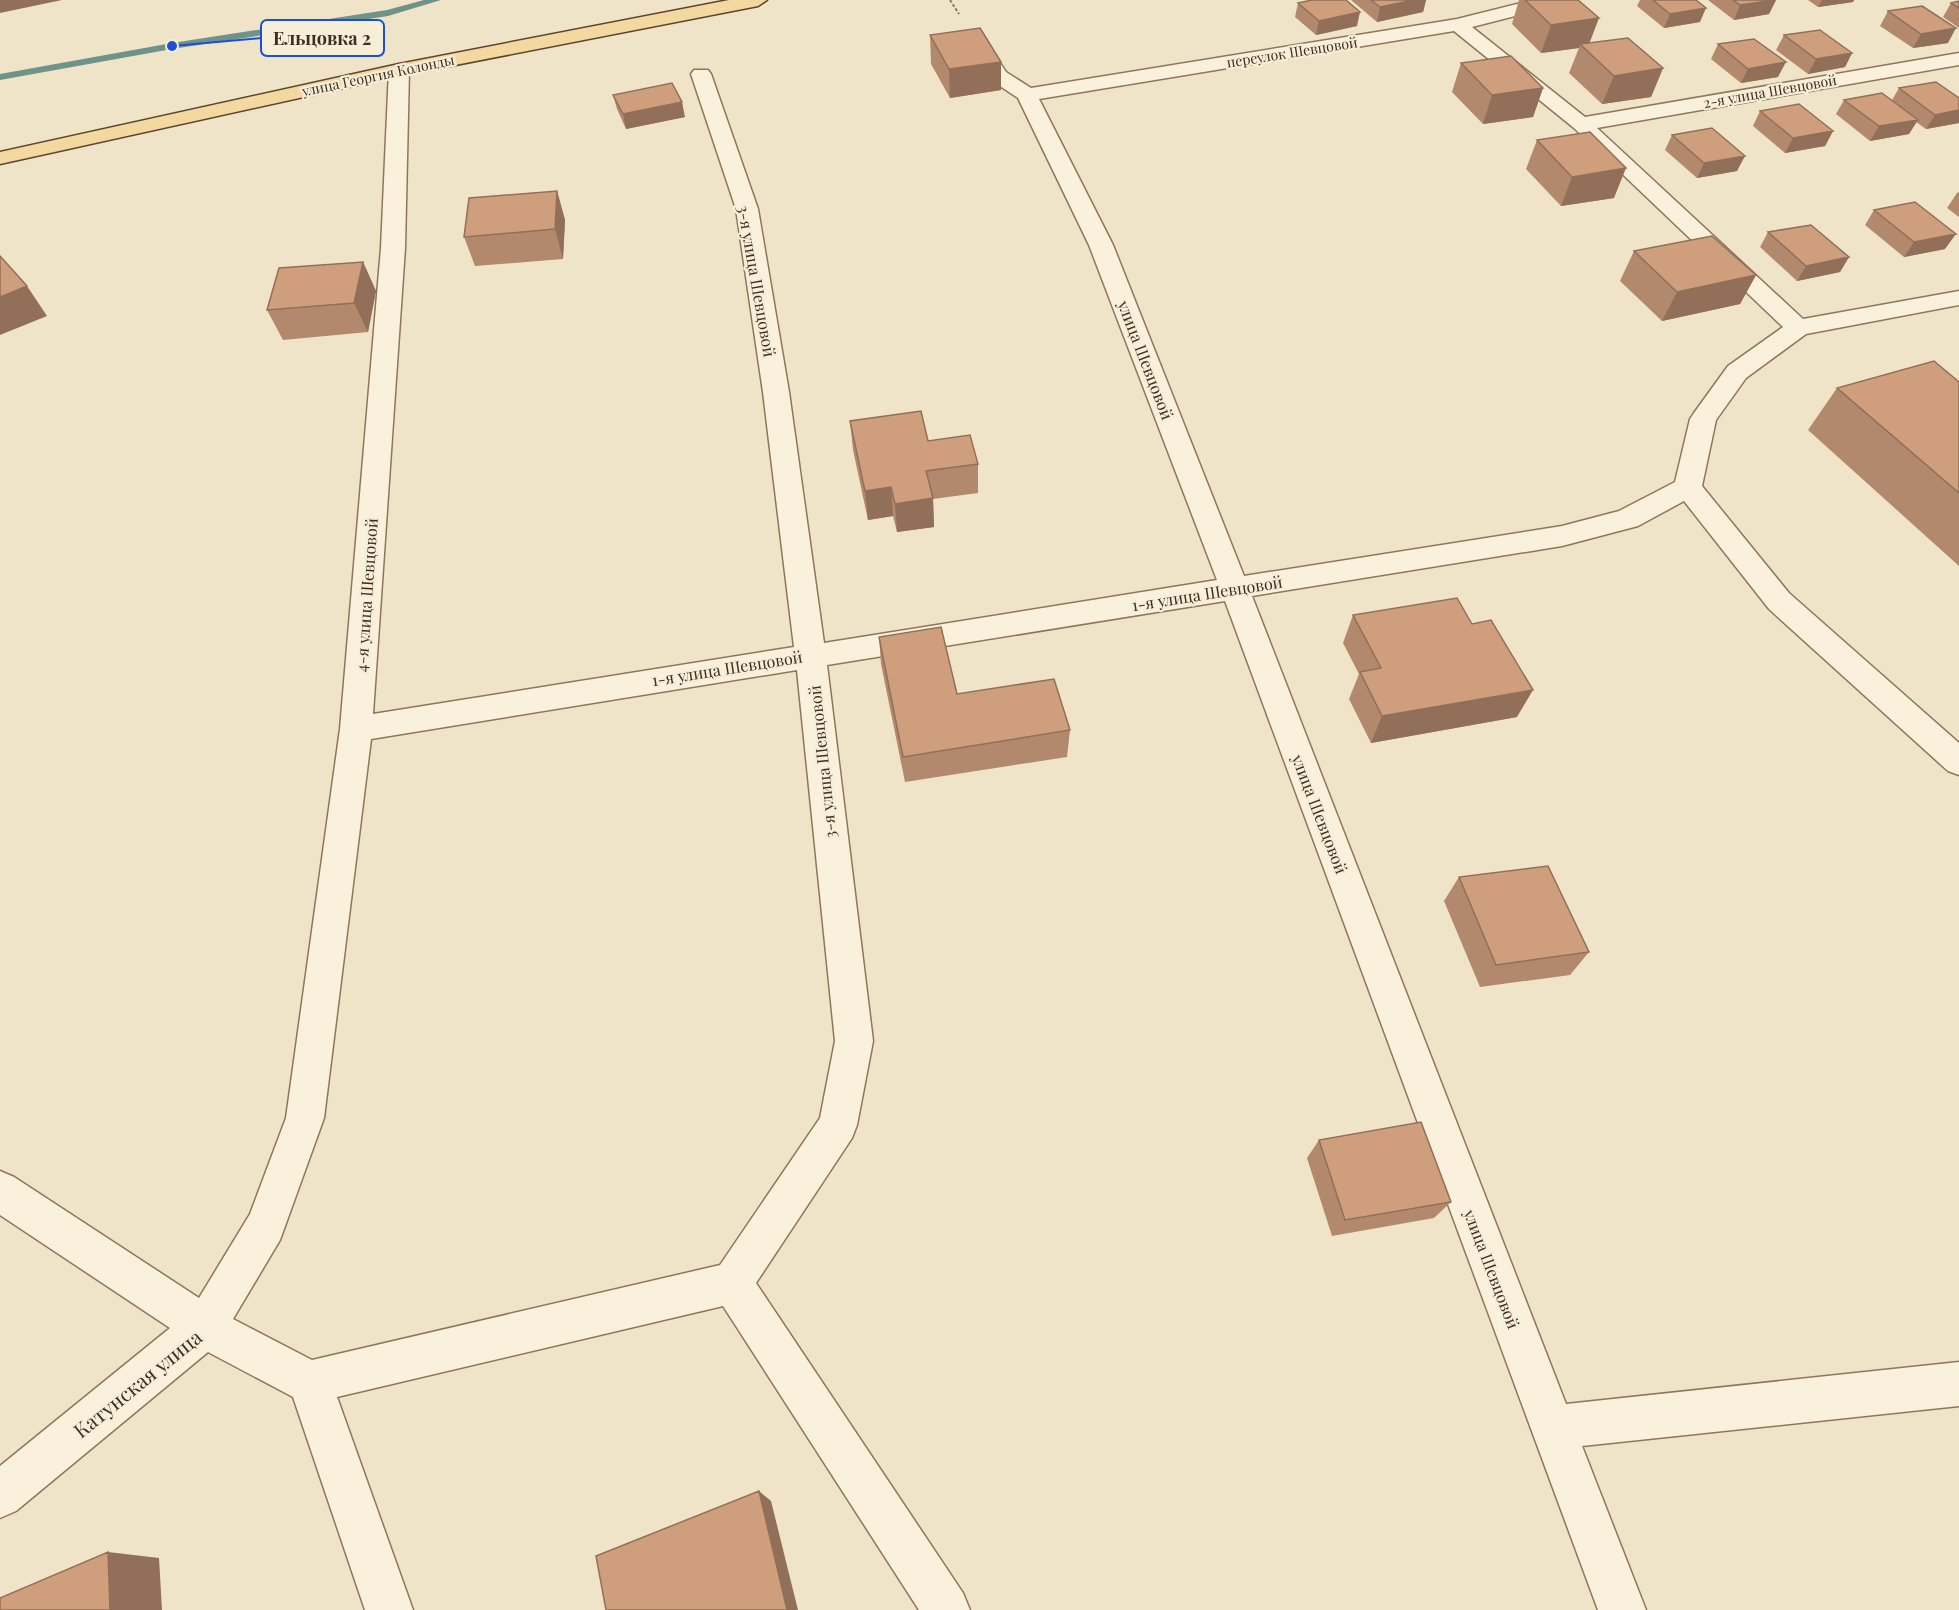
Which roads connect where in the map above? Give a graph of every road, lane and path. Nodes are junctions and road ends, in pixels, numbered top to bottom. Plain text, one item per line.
1 (758, 0) edge
2 (1555, 0) edge
3 (1458, 25) junction
4 (977, 42) edge
5 (1959, 59) edge
6 (399, 70) junction
7 (701, 74) dead end
8 (1027, 95) junction
9 (1581, 124) junction
10 (0, 158) edge
11 (1959, 298) edge
12 (1798, 328) junction
13 (1688, 487) junction
14 (1235, 589) junction
15 (810, 654) junction
16 (356, 729) junction
17 (1959, 762) edge
18 (305, 1119) joint
19 (0, 1191) edge
20 (732, 1283) junction
21 (205, 1327) junction
22 (310, 1382) junction
23 (1959, 1384) edge
24 (1552, 1427) junction
25 (0, 1495) edge
26 (389, 1610) edge
27 (946, 1610) edge
28 (1622, 1610) edge

1 - 6 main road, улица Георгия Колонды
2 - 3 street, переулок Шевцовой
3 - 8 street, переулок Шевцовой
3 - 9 street
4 - 8 street
5 - 9 street, 2-я улица Шевцовой
6 - 10 main road, улица Георгия Колонды
6 - 16 street, 4-я улица Шевцовой
7 - 15 street, 3-я улица Шевцовой
8 - 14 street, улица Шевцовой
9 - 12 street
11 - 12 street
12 - 13 street
13 - 14 street, 1-я улица Шевцовой
13 - 17 street
14 - 15 street, 1-я улица Шевцовой
14 - 24 street, улица Шевцовой
15 - 16 street, 1-я улица Шевцовой
15 - 20 street, 3-я улица Шевцовой
16 - 18 street, 4-я улица Шевцовой
18 - 21 street, Катунская улица
19 - 21 street
20 - 22 street
20 - 27 street
21 - 22 street
21 - 25 street, Катунская улица
22 - 26 street
23 - 24 street
24 - 28 street, улица Шевцовой

